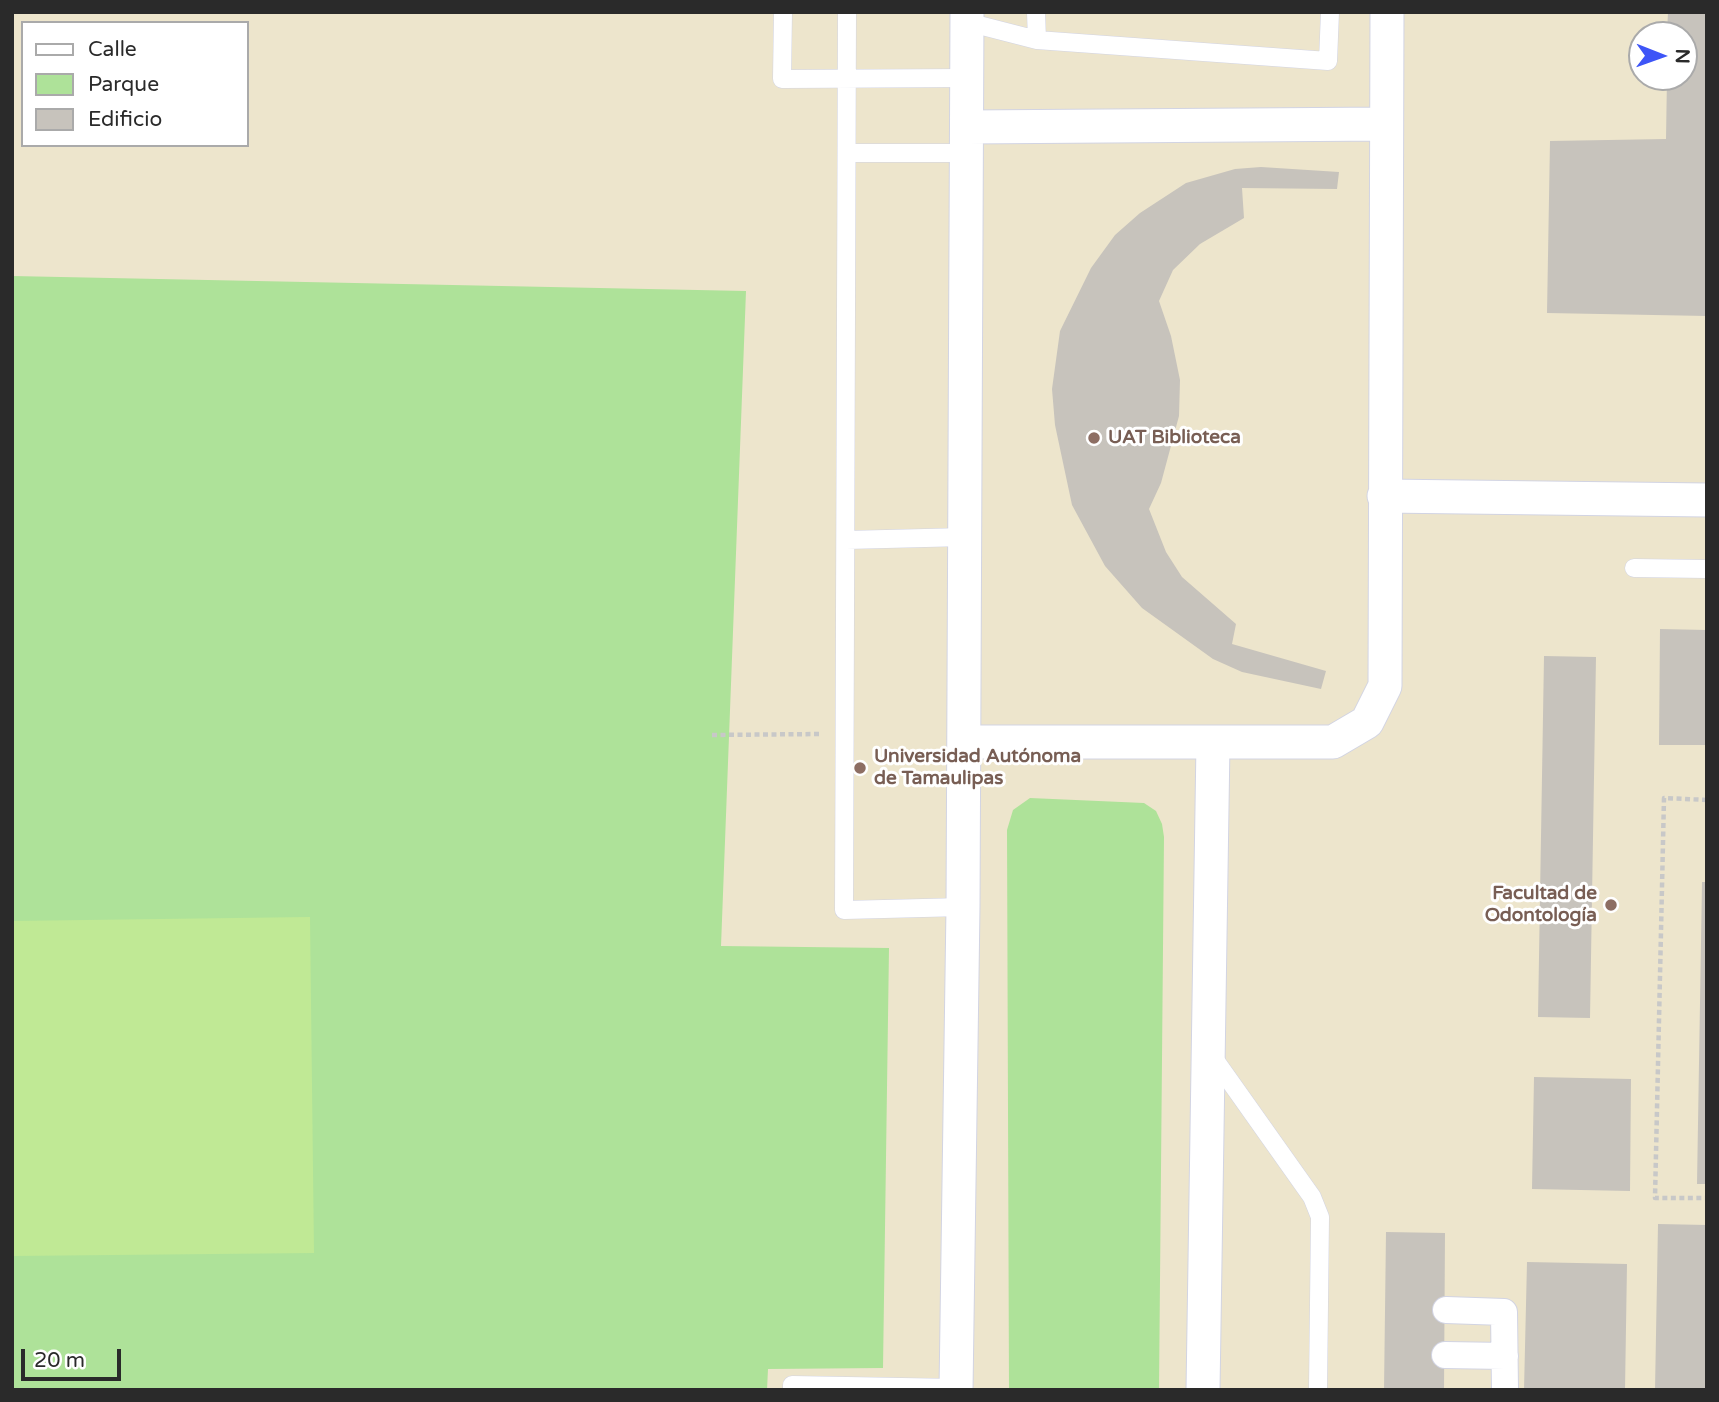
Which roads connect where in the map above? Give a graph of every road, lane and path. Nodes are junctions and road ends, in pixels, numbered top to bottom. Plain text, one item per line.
1 (783, 12) edge
2 (847, 12) edge
3 (1036, 12) edge
4 (1330, 12) edge
5 (1387, 12) edge
6 (967, 17) edge
7 (1037, 40) junction
8 (847, 78) junction
9 (967, 78) junction
10 (1386, 124) junction
11 (967, 140) junction
12 (847, 153) junction
13 (1384, 496) junction
14 (1707, 500) edge
15 (965, 537) junction
16 (846, 540) junction
17 (1634, 568) dead end
18 (1707, 569) edge
19 (844, 734) junction
20 (712, 735) dead end
21 (964, 742) junction
22 (1213, 743) junction
23 (1707, 800) edge
24 (963, 907) junction
25 (1208, 1050) junction
26 (1707, 1198) edge
27 (1446, 1310) dead end
28 (1445, 1355) dead end
29 (1505, 1356) junction
30 (872, 1388) edge
31 (956, 1389) edge
32 (792, 1390) edge
33 (1203, 1390) edge
34 (1318, 1390) edge
35 (1505, 1390) edge

1 - 8 lane
2 - 8 lane
3 - 7 lane
4 - 7 lane
5 - 10 street
6 - 7 lane
6 - 9 street
8 - 9 lane
8 - 12 lane
9 - 11 street
10 - 11 street
10 - 13 street
11 - 12 lane
11 - 15 street
12 - 16 lane
13 - 14 street
13 - 22 street
15 - 16 lane
15 - 21 street
16 - 19 lane
17 - 18 lane
19 - 20 path
19 - 24 lane
21 - 22 street
21 - 24 street
22 - 25 street
23 - 26 path
24 - 31 street
25 - 33 street
25 - 34 lane
27 - 29 street
28 - 29 street
29 - 35 street
30 - 31 lane
30 - 32 lane

